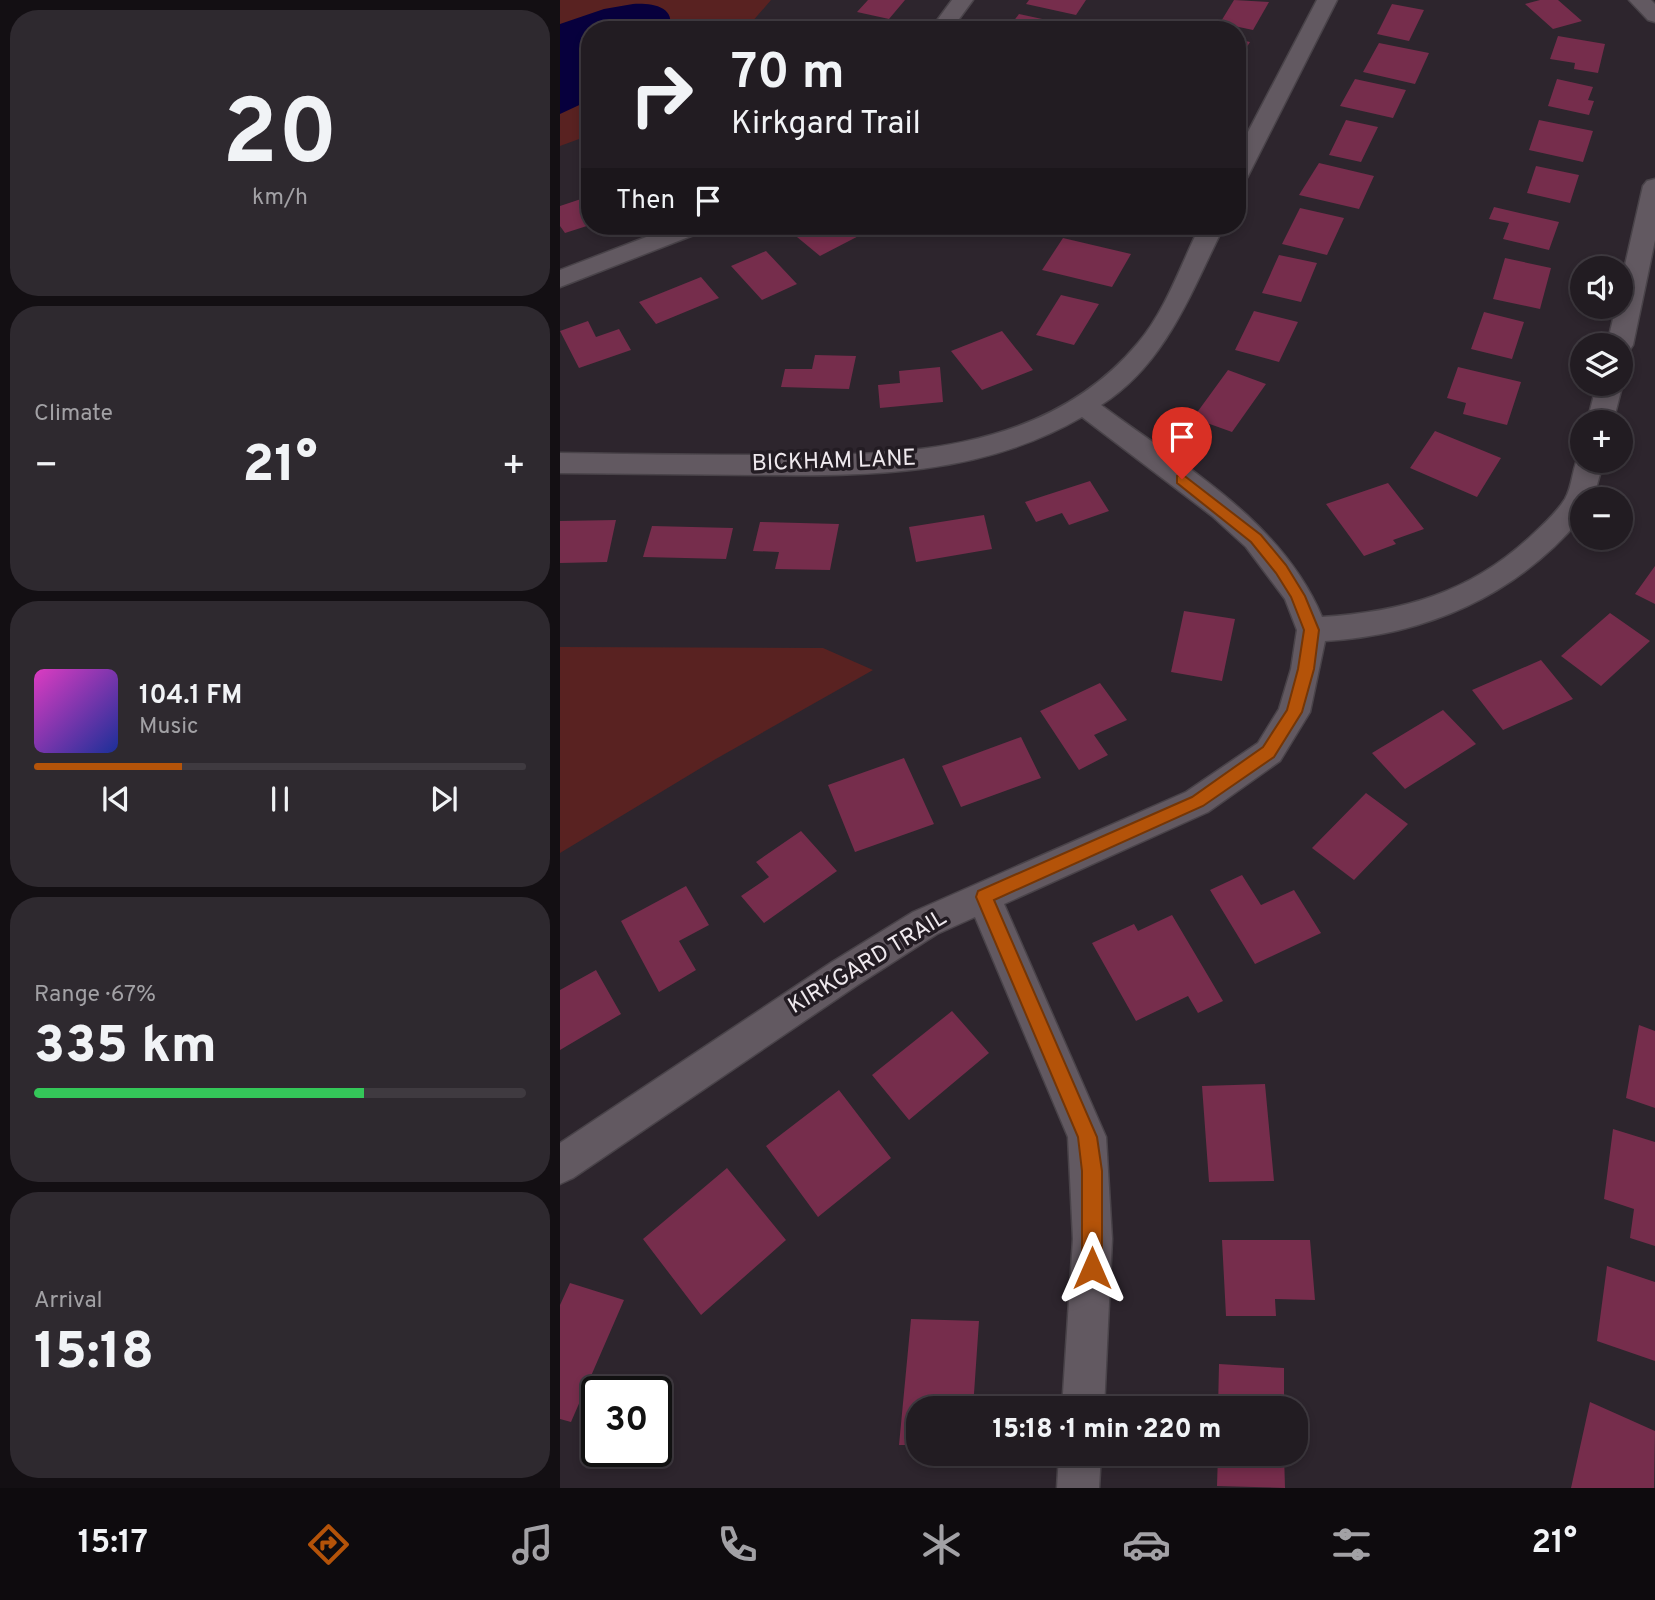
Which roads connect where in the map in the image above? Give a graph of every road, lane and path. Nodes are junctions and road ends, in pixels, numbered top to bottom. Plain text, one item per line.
1 (963, 0) edge
2 (1327, 0) edge
3 (1639, 0) edge
4 (1655, 15) edge
5 (947, 21) edge
6 (1246, 158) edge
7 (1654, 196) edge
8 (673, 235) edge
9 (1207, 235) edge
10 (560, 279) edge
11 (1623, 333) edge
12 (1082, 404) junction
13 (560, 463) edge
14 (1587, 473) edge
15 (1312, 630) junction
16 (984, 897) junction
17 (560, 1165) edge
18 (1084, 1396) edge
19 (1079, 1466) edge
20 (1077, 1488) edge

1 - 5 street
2 - 6 street
3 - 4 street
7 - 11 street
8 - 10 street
9 - 12 street, BICKHAM LANE
12 - 13 street, BICKHAM LANE
12 - 15 street
14 - 15 street
15 - 16 street, KIRKGARD TRAIL
16 - 17 street, KIRKGARD TRAIL
16 - 18 street
19 - 20 street

